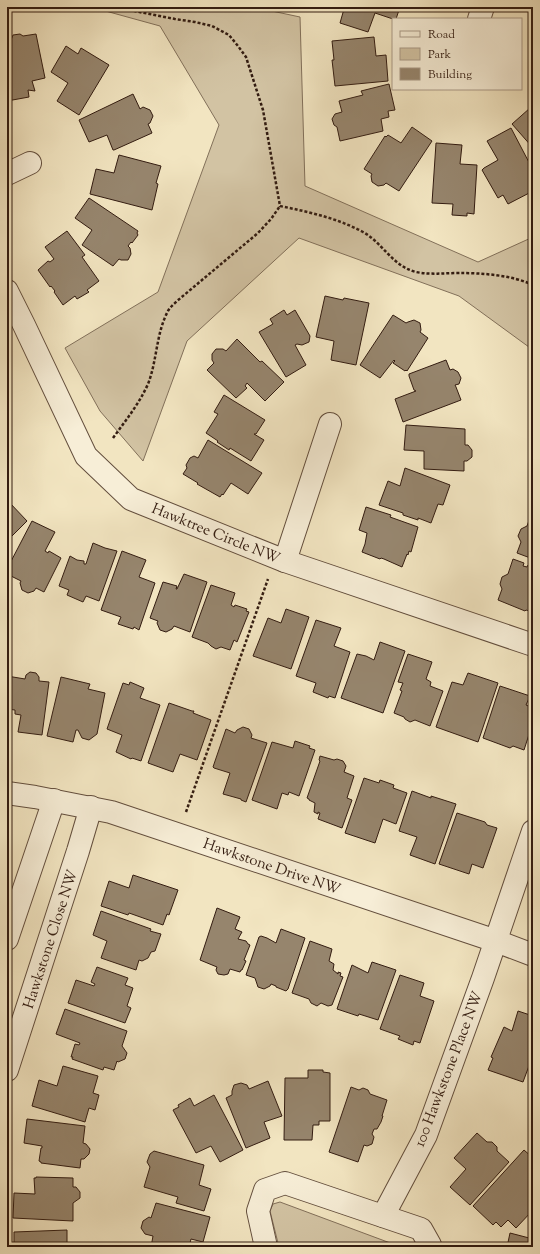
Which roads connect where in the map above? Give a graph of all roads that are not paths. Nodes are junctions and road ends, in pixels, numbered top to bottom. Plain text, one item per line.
1 (483, 7) edge
2 (479, 18) edge
3 (30, 163) dead end
4 (7, 174) edge
5 (7, 291) edge
6 (330, 424) dead end
7 (285, 561) junction
8 (533, 645) edge
9 (7, 793) edge
10 (54, 800) junction
11 (91, 808) junction
12 (533, 832) edge
13 (7, 939) edge
14 (496, 941) junction
15 (533, 955) edge
16 (7, 1070) edge
17 (383, 1216) junction
18 (266, 1247) edge
19 (429, 1247) edge

1 - 2 street
3 - 4 street
5 - 7 street, Hawktree Circle NW
6 - 7 street
7 - 8 street, Hawktree Circle NW
9 - 10 street, Hawkstone Drive NW
10 - 11 street, Hawkstone Drive NW
10 - 13 street
11 - 14 street, Hawkstone Drive NW
11 - 16 street, Hawkstone Close NW
12 - 14 street
14 - 15 street, Hawkstone Drive NW
14 - 17 street, 100 Hawkstone Place NW
17 - 18 street
17 - 19 street

